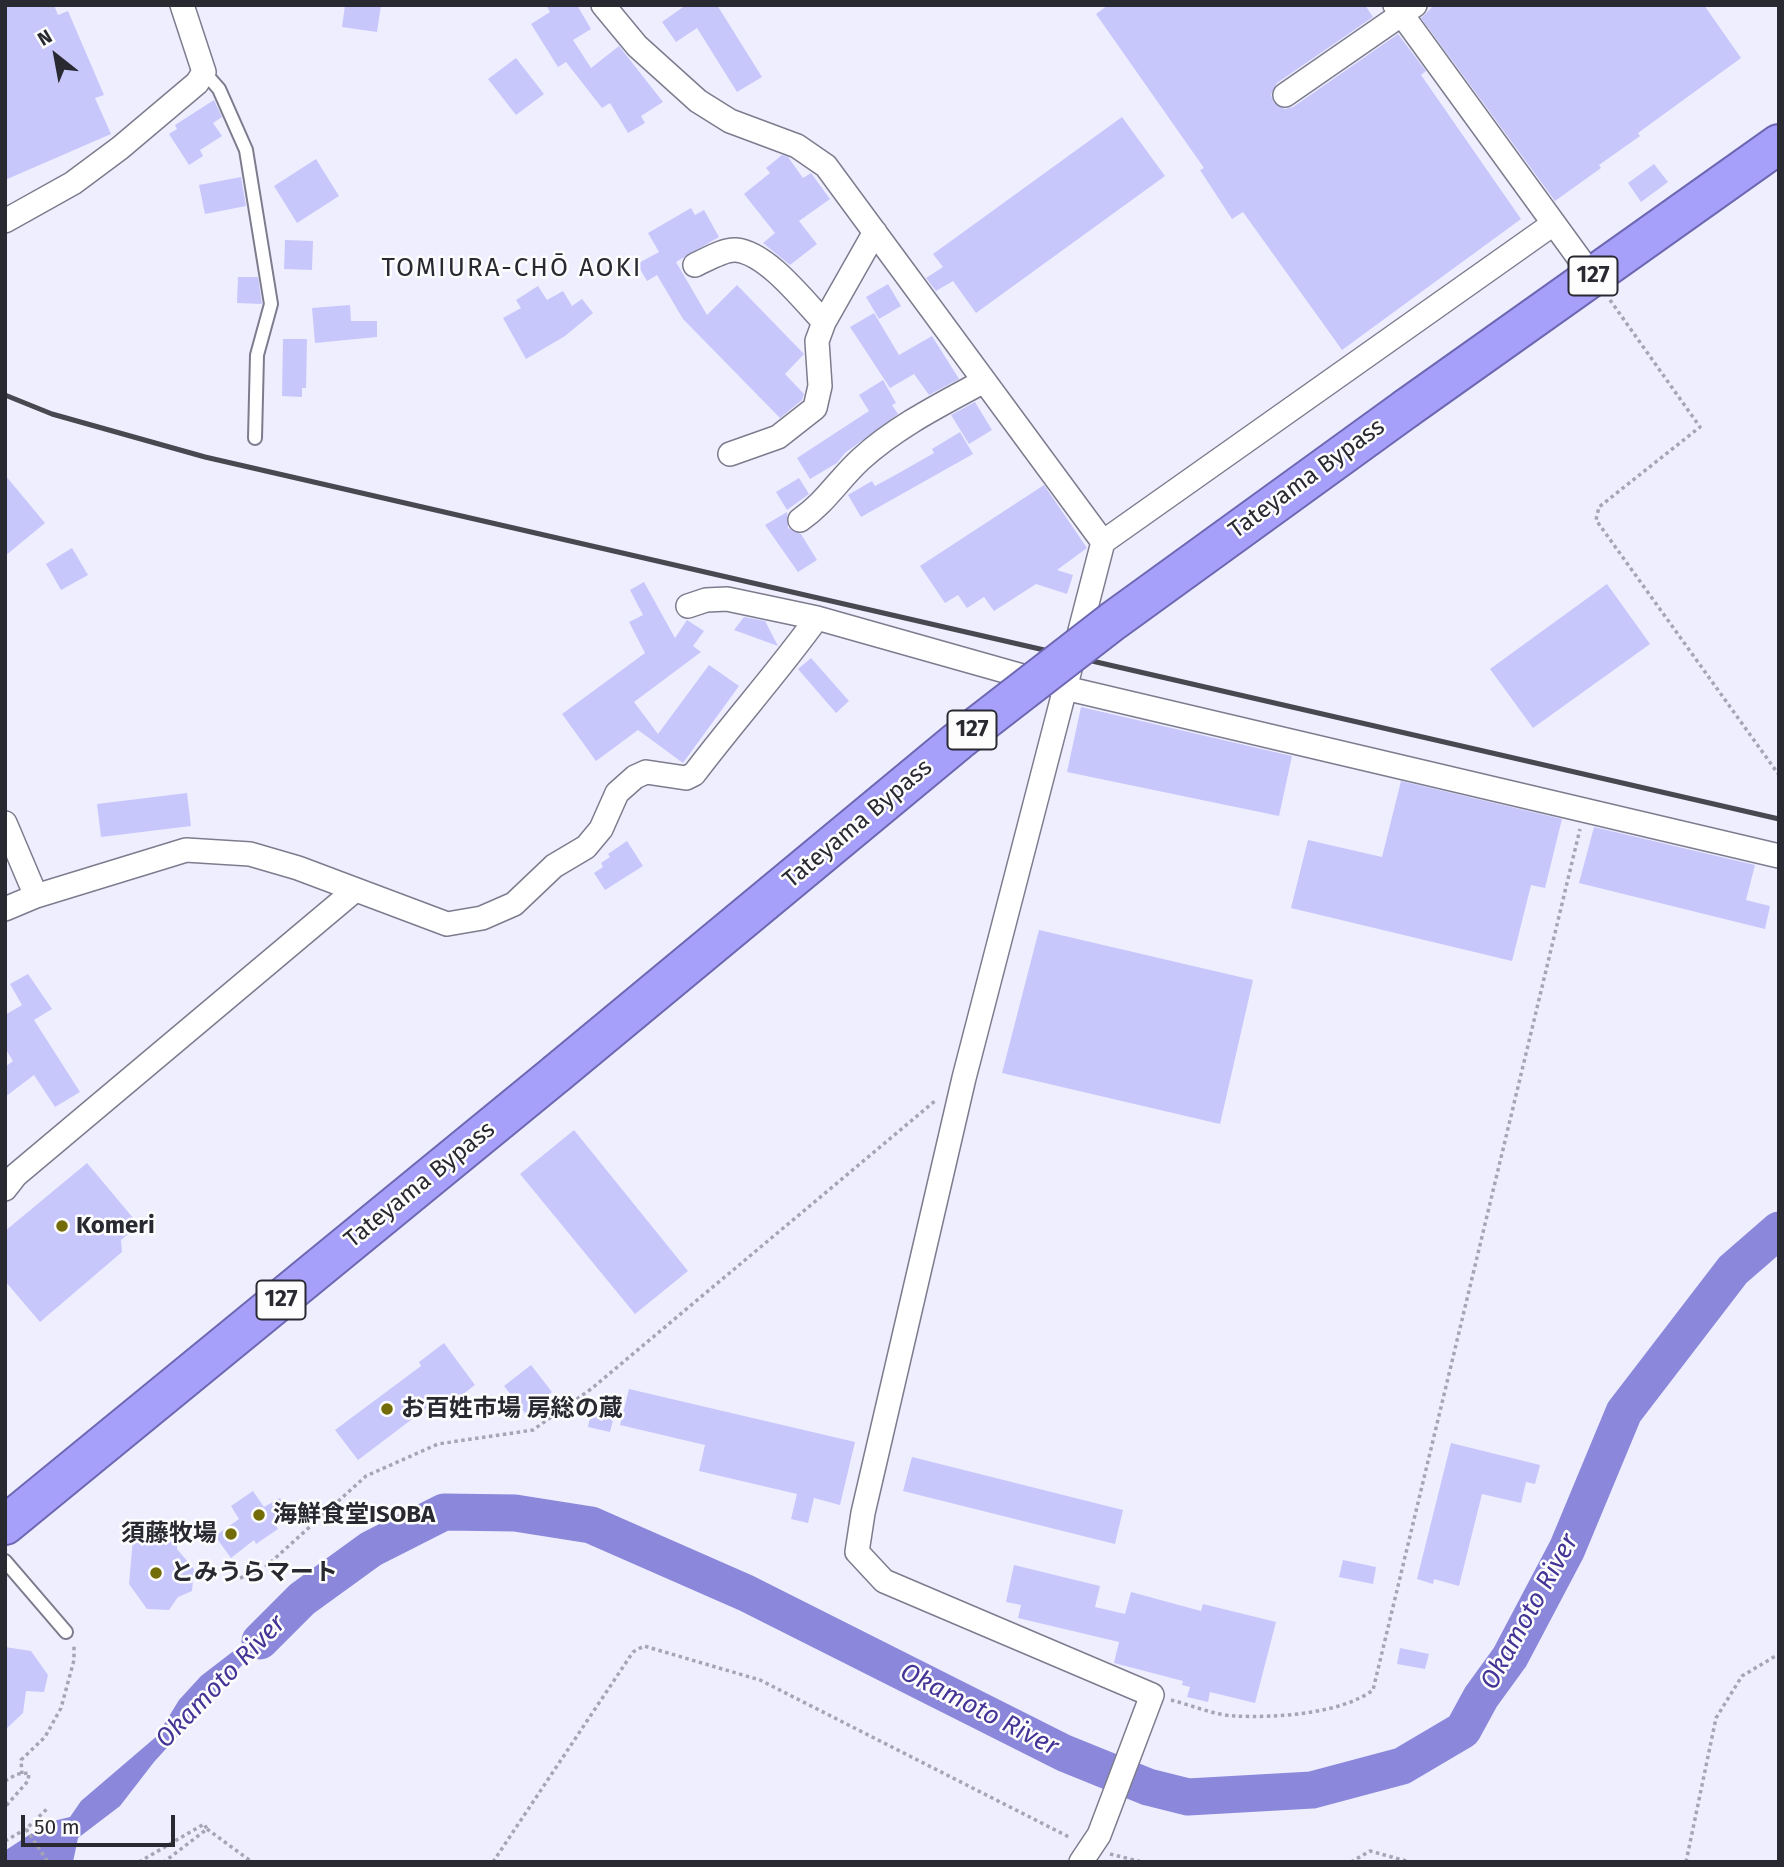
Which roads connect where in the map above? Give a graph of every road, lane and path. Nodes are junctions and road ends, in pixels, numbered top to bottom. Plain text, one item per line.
1 (182, 5) edge
2 (603, 5) edge
3 (1404, 8) edge
4 (204, 72) junction
5 (1285, 95) dead end
6 (1779, 144) edge
7 (5, 221) edge
8 (1553, 224) junction
9 (875, 232) junction
10 (695, 265) dead end
11 (1592, 276) junction
12 (824, 322) junction
13 (984, 381) junction
14 (255, 438) dead end
15 (730, 454) dead end
16 (800, 520) dead end
17 (1103, 542) junction
18 (688, 606) dead end
19 (817, 618) junction
20 (1065, 688) junction
21 (1779, 775) edge
22 (1584, 811) junction
23 (5, 823) edge
24 (1779, 856) edge
25 (354, 891) junction
26 (36, 896) junction
27 (5, 909) edge
28 (964, 1077) junction
29 (5, 1189) edge
30 (5, 1525) edge
31 (5, 1561) edge
32 (240, 1578) dead end
33 (70, 1635) joint
34 (1779, 1654) edge
35 (1152, 1695) junction
36 (22, 1774) junction
37 (5, 1781) edge
38 (5, 1807) edge
39 (49, 1807) dead end
40 (26, 1829) junction
41 (207, 1829) junction
42 (5, 1841) edge
43 (1090, 1848) edge
44 (48, 1862) edge
45 (139, 1862) edge
46 (164, 1862) edge
47 (252, 1862) edge
48 (493, 1862) edge
49 (1142, 1862) edge
50 (1351, 1862) edge
51 (1410, 1862) edge
52 (1686, 1862) edge

1 - 4 street
2 - 9 street
3 - 5 street
3 - 8 street
4 - 7 street
4 - 14 lane
6 - 11 highway, Tateyama Bypass / 127
8 - 11 street
8 - 17 street
9 - 12 street
9 - 13 street
10 - 12 street
11 - 21 path
11 - 30 highway, Tateyama Bypass / 127, bridge
12 - 15 street
13 - 16 street
13 - 17 street
17 - 20 street
18 - 19 street
19 - 20 street
19 - 25 street
20 - 22 street
20 - 28 street
22 - 24 street
22 - 35 path
23 - 26 street
25 - 26 street
25 - 29 street
26 - 27 street
28 - 32 path
28 - 35 street
31 - 33 lane
33 - 36 path
34 - 52 path
35 - 43 street
36 - 37 path
36 - 38 path
39 - 40 path
40 - 42 path
40 - 44 path
41 - 45 path
41 - 46 path
41 - 47 path
43 - 48 path
43 - 49 path
50 - 51 path

